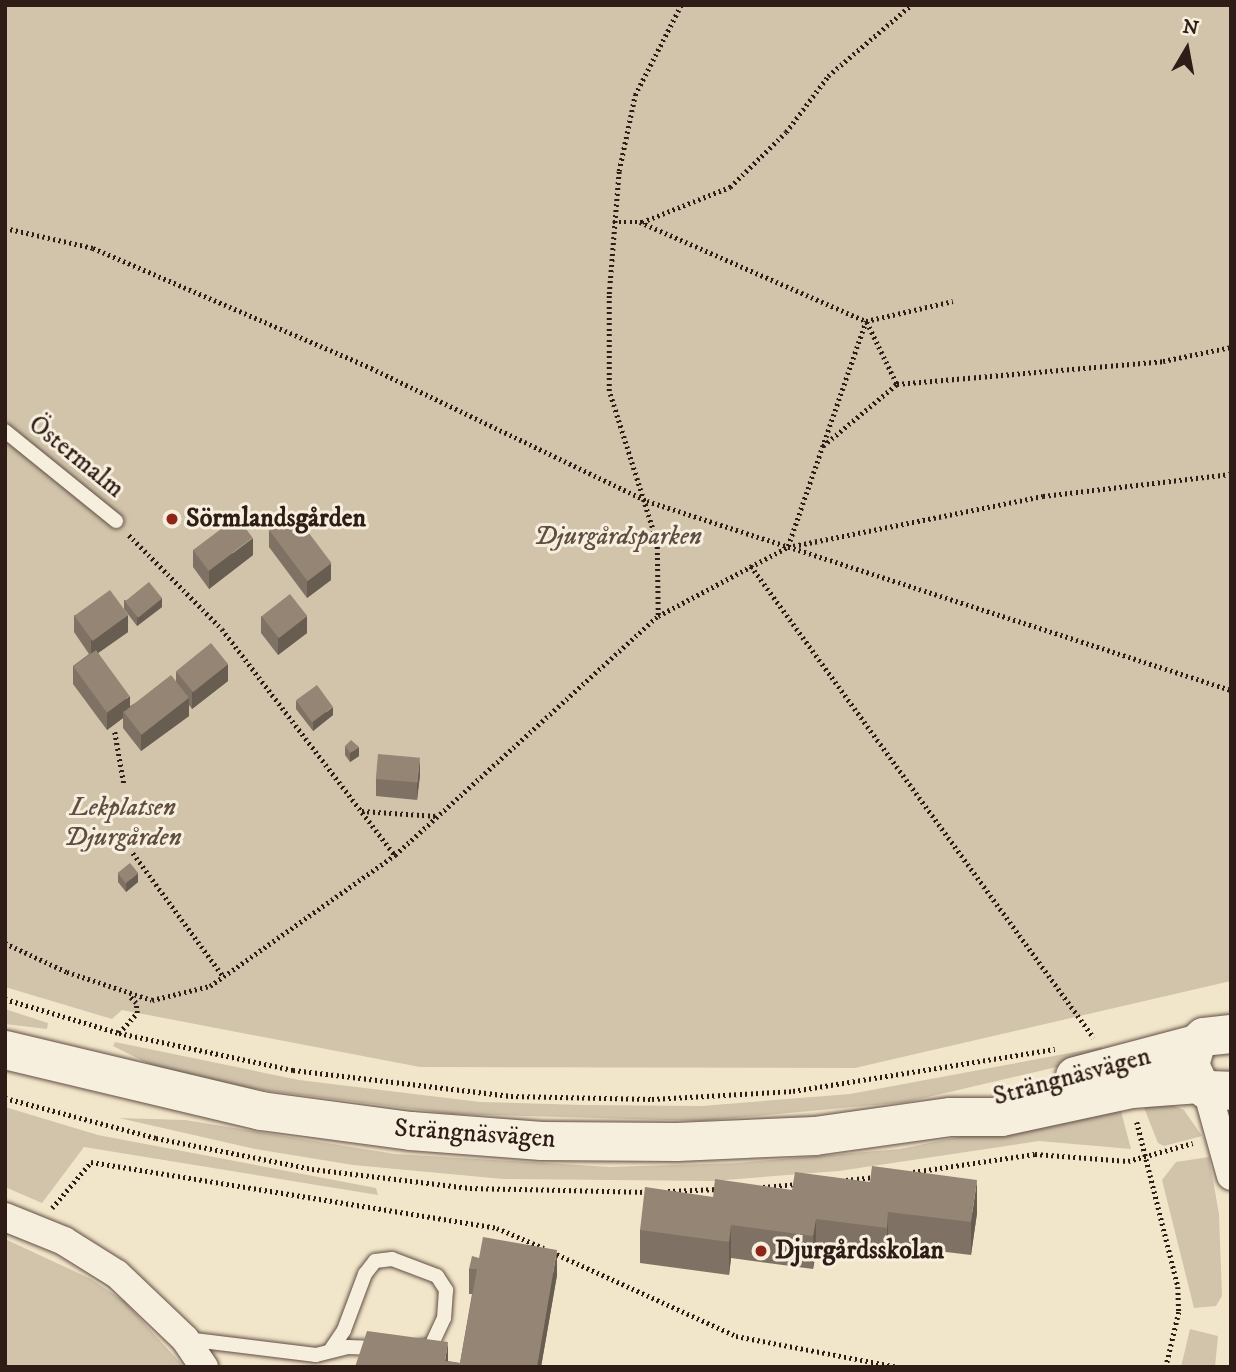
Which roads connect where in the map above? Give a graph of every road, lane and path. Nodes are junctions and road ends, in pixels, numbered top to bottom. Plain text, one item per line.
1 (681, 5) edge
2 (911, 5) edge
3 (613, 222) junction
4 (640, 222) junction
5 (5, 228) edge
6 (953, 301) dead end
7 (866, 321) junction
8 (1231, 347) edge
9 (897, 384) junction
10 (5, 431) edge
11 (823, 446) junction
12 (1231, 474) edge
13 (647, 501) junction
14 (116, 522) joint
15 (788, 547) junction
16 (751, 566) junction
17 (658, 616) junction
18 (1231, 690) edge
19 (115, 732) dead end
20 (124, 784) dead end
21 (361, 810) junction
22 (437, 816) junction
23 (133, 853) dead end
24 (395, 855) junction
25 (5, 943) edge
26 (223, 976) junction
27 (127, 995) junction
28 (5, 999) edge
29 (119, 1033) junction
30 (1106, 1035) dead end
31 (1095, 1038) junction
32 (1213, 1039) edge
33 (1085, 1041) dead end
34 (1064, 1046) dead end
35 (5, 1050) edge
36 (1212, 1088) edge
37 (1136, 1112) dead end
38 (951, 1116) junction
39 (1231, 1176) edge
40 (44, 1216) dead end
41 (5, 1217) edge
42 (185, 1339) junction
43 (330, 1351) junction
44 (204, 1367) edge
45 (899, 1367) edge
46 (1166, 1367) edge

1 - 3 path
2 - 4 path
3 - 4 path
3 - 13 path
4 - 7 path
5 - 13 path
6 - 7 path
7 - 9 path
7 - 11 path
8 - 9 path
9 - 11 path
10 - 14 lane, Östermalm
11 - 15 path
12 - 15 path
13 - 15 path
13 - 17 path
14 - 21 path
15 - 16 path
15 - 18 path
16 - 17 path
16 - 31 path
17 - 22 path
19 - 20 path
21 - 22 path
21 - 24 path
22 - 24 path
23 - 26 path
24 - 26 path
25 - 27 path
26 - 27 path
27 - 29 path
28 - 29 path
29 - 34 path
30 - 31 path
31 - 33 path
32 - 36 main road
32 - 38 main road, Strängnäsvägen
35 - 38 main road, Strängnäsvägen
36 - 38 main road, Strängnäsvägen
36 - 39 street
37 - 46 path
40 - 45 path
41 - 42 street
42 - 43 lane
42 - 44 street
43 - 43 lane

